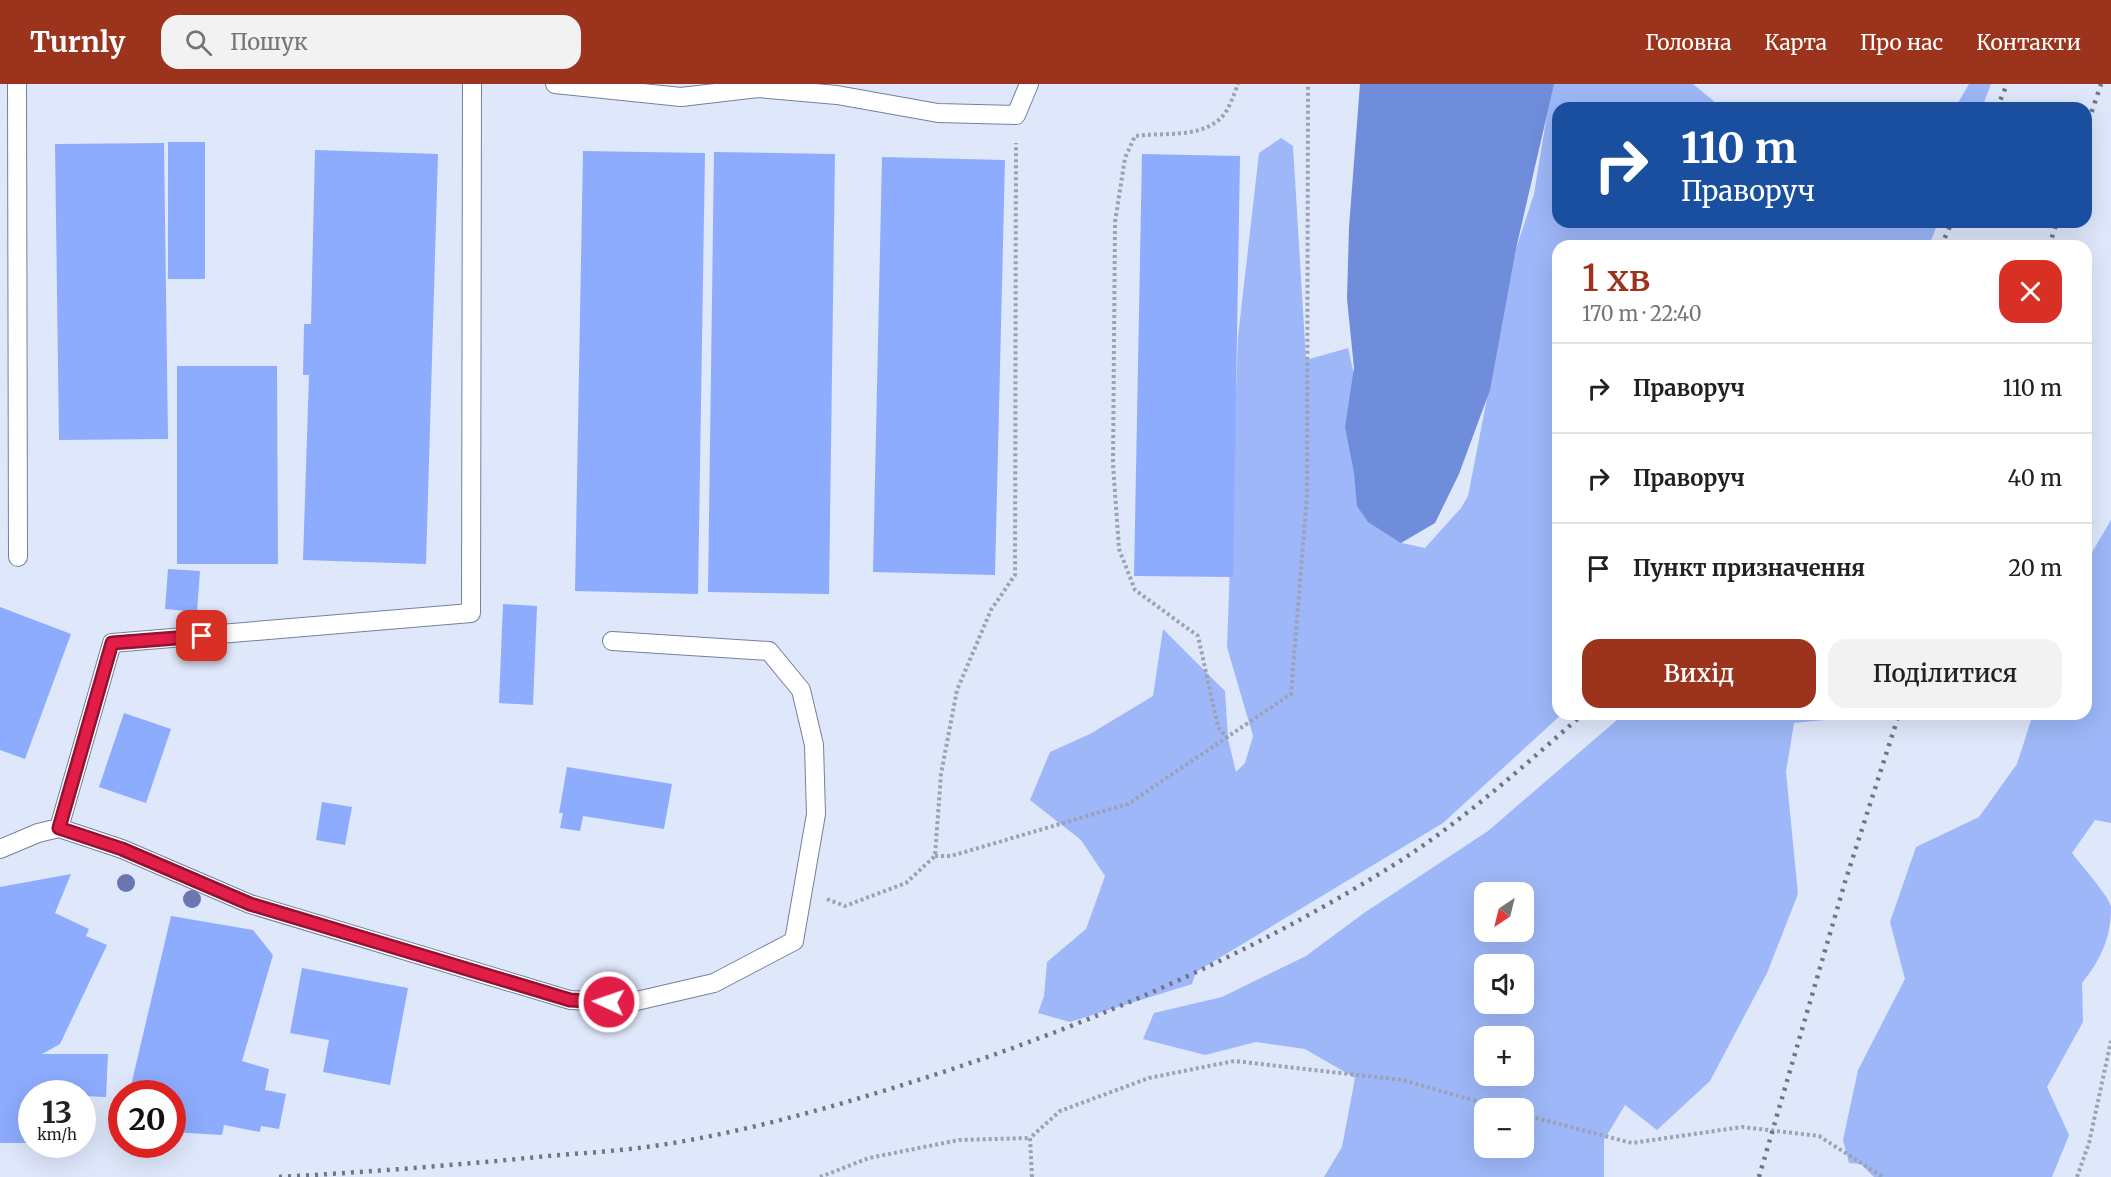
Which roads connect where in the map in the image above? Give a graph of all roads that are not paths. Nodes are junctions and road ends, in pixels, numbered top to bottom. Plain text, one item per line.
1 (17, 84) edge
2 (472, 84) edge
3 (555, 84) edge
4 (1029, 84) edge
5 (18, 557) dead end
6 (612, 641) dead end
7 (59, 828) junction
8 (0, 849) edge

1 - 5 lane
2 - 7 lane
3 - 4 lane
6 - 7 lane
7 - 8 lane

